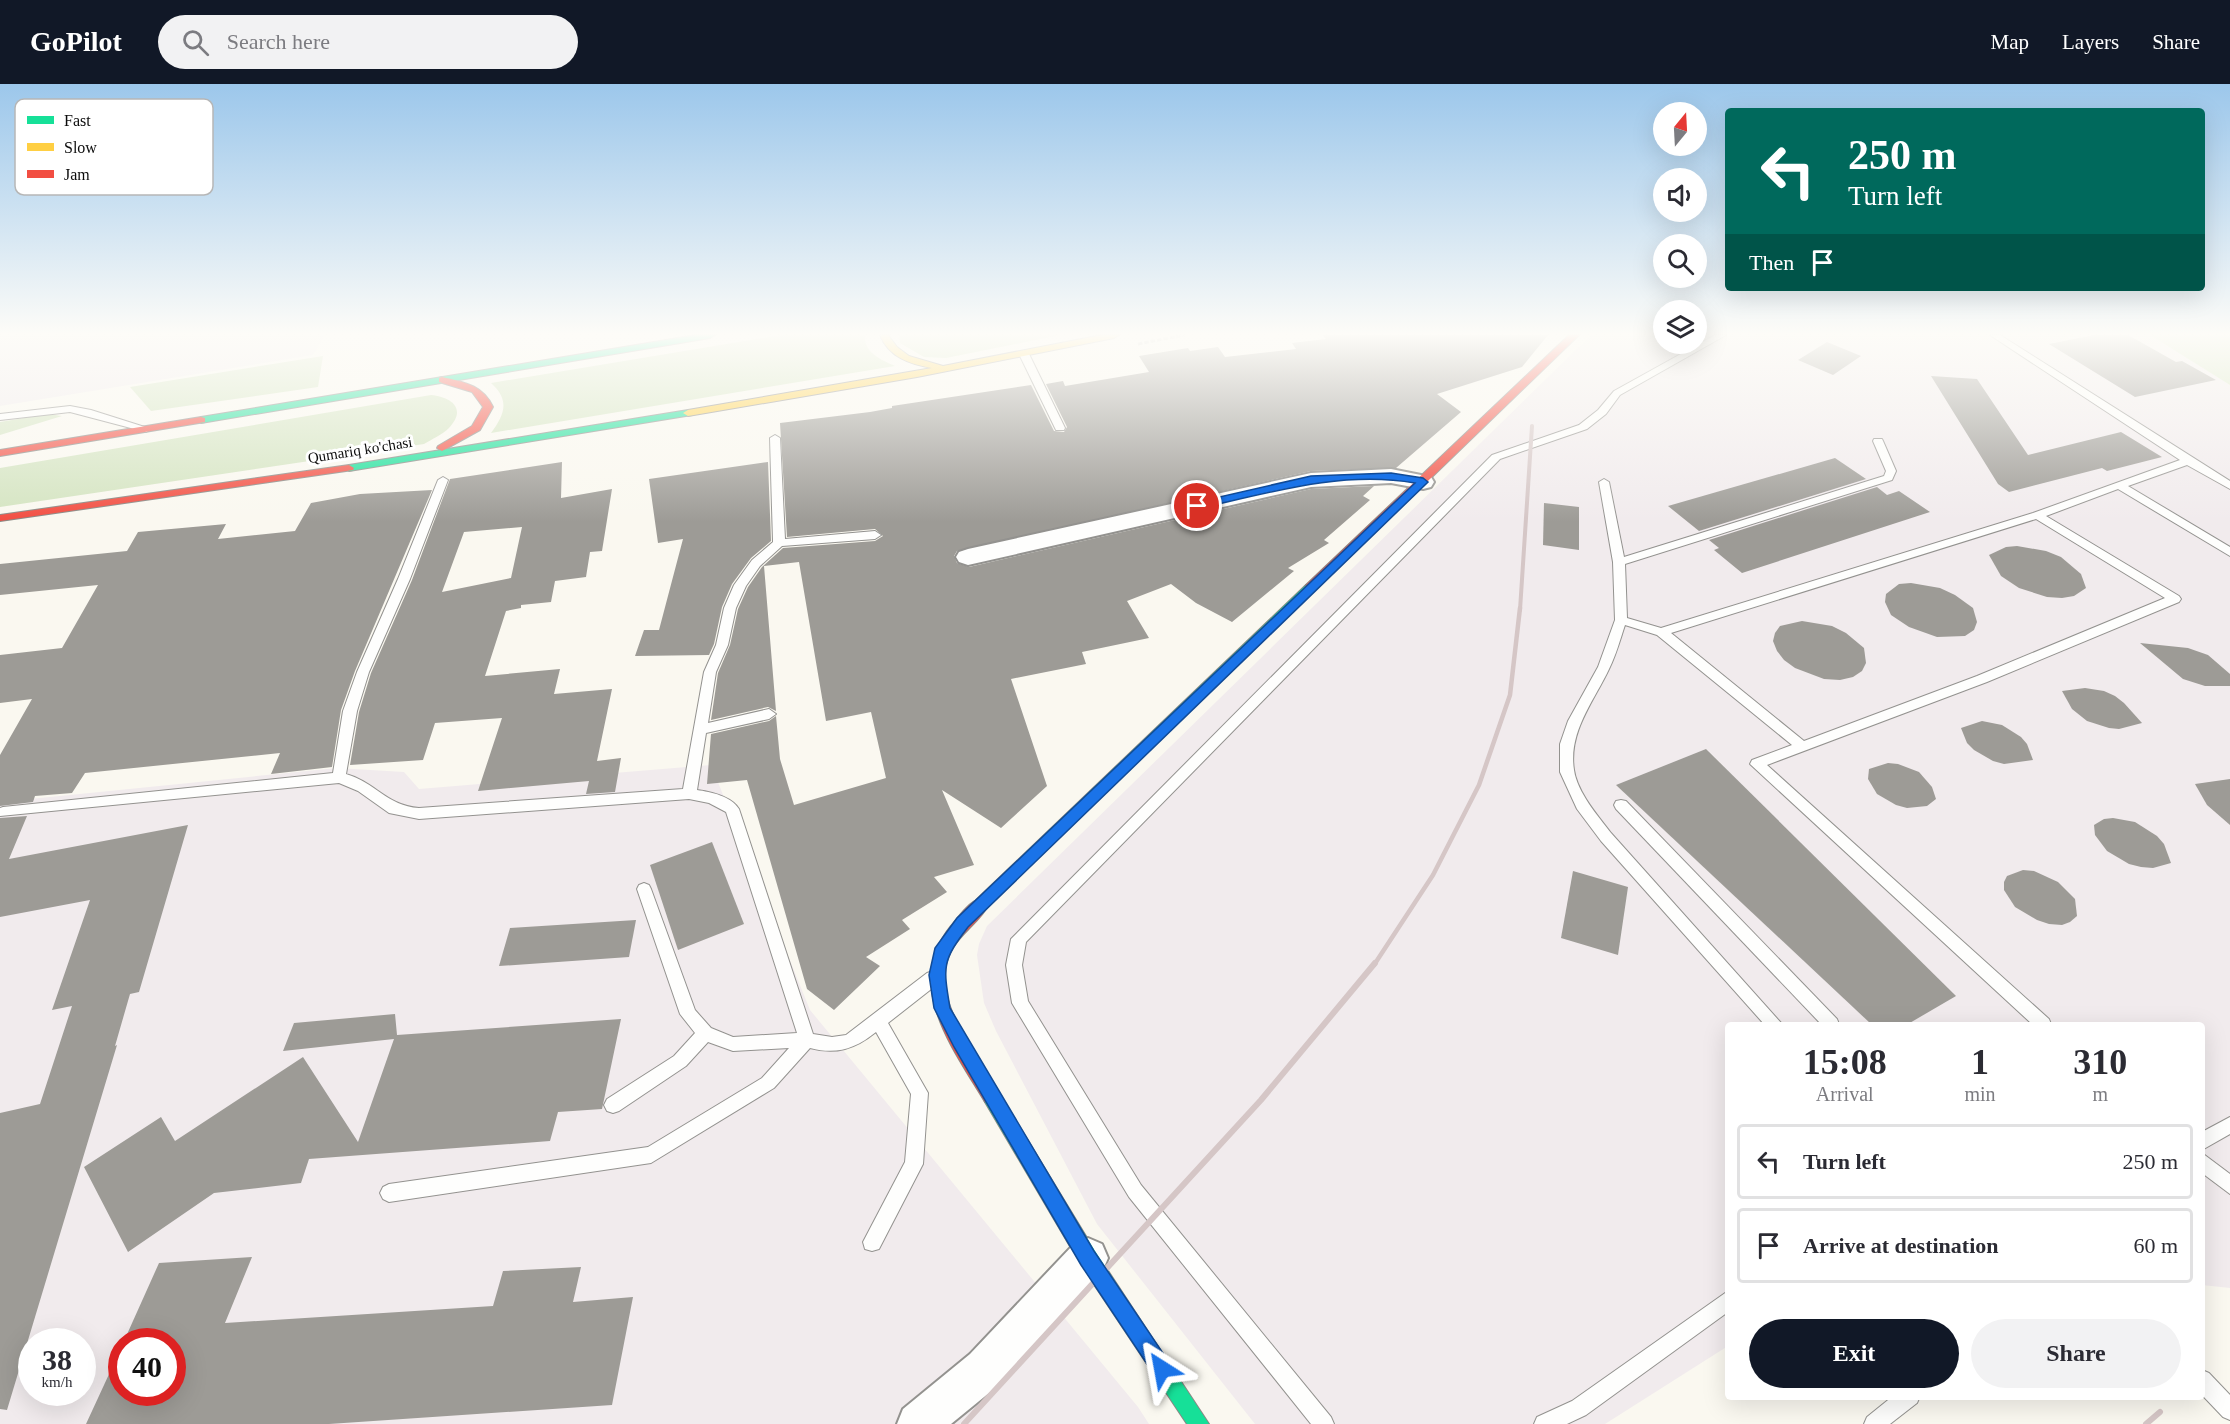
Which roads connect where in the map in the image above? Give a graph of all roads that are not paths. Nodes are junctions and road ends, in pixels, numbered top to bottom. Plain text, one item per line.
1 (334, 398) edge
2 (484, 398) edge
3 (775, 398) edge
4 (1045, 398) edge
5 (1510, 398) edge
6 (1613, 398) edge
7 (2090, 398) edge
8 (0, 417) edge
9 (1060, 428) dead end
10 (146, 429) junction
11 (775, 438) dead end
12 (1878, 441) dead end
13 (0, 453) edge
14 (412, 458) junction
15 (2188, 461) junction
16 (443, 480) dead end
17 (1423, 482) junction
18 (1604, 482) dead end
19 (2119, 485) junction
20 (2230, 486) edge
21 (2037, 514) junction
22 (0, 518) edge
23 (875, 535) dead end
24 (779, 543) junction
25 (2230, 552) edge
26 (968, 557) dead end
27 (1619, 562) junction
28 (1621, 620) junction
29 (1661, 632) junction
30 (769, 714) dead end
31 (700, 730) junction
32 (1803, 747) junction
33 (339, 778) junction
34 (689, 794) junction
35 (1621, 805) dead end
36 (3, 812) dead end
37 (644, 889) dead end
38 (937, 975) junction
39 (878, 1021) junction
40 (1772, 1022) edge
41 (1829, 1022) edge
42 (2041, 1022) edge
43 (705, 1033) junction
44 (807, 1040) junction
45 (613, 1105) dead end
46 (2230, 1125) edge
47 (2205, 1140) edge
48 (2205, 1164) edge
49 (2230, 1185) edge
50 (389, 1193) dead end
51 (872, 1242) dead end
52 (1088, 1258) junction
53 (1725, 1302) edge
54 (2205, 1383) edge
55 (1905, 1400) edge
56 (2230, 1410) edge
57 (918, 1424) edge
58 (1200, 1424) edge
59 (1323, 1424) edge
60 (1544, 1424) edge
61 (1874, 1424) edge

1 - 10 main road
2 - 14 main road
3 - 14 main road, Qumariq ko'chasi
4 - 9 lane
5 - 17 main road
6 - 59 lane
7 - 15 lane
8 - 10 lane
10 - 13 main road
11 - 24 lane
12 - 27 lane
14 - 22 main road, Qumariq ko'chasi
15 - 19 lane
15 - 20 lane
16 - 33 lane
17 - 26 street
17 - 38 main road
18 - 27 lane
19 - 21 lane
19 - 25 lane
21 - 29 lane
21 - 32 lane
23 - 24 lane
24 - 31 lane
27 - 28 lane
28 - 29 lane
28 - 40 lane
29 - 32 lane
30 - 31 lane
31 - 34 lane
32 - 42 lane
33 - 34 lane
33 - 36 lane
34 - 44 lane
35 - 41 lane
37 - 43 lane
38 - 39 lane
38 - 52 main road
39 - 44 lane
39 - 51 lane
43 - 44 lane
43 - 45 lane
44 - 50 lane
46 - 47 lane
48 - 49 lane
52 - 57 street
52 - 58 main road
53 - 60 lane
54 - 56 lane
55 - 61 lane

